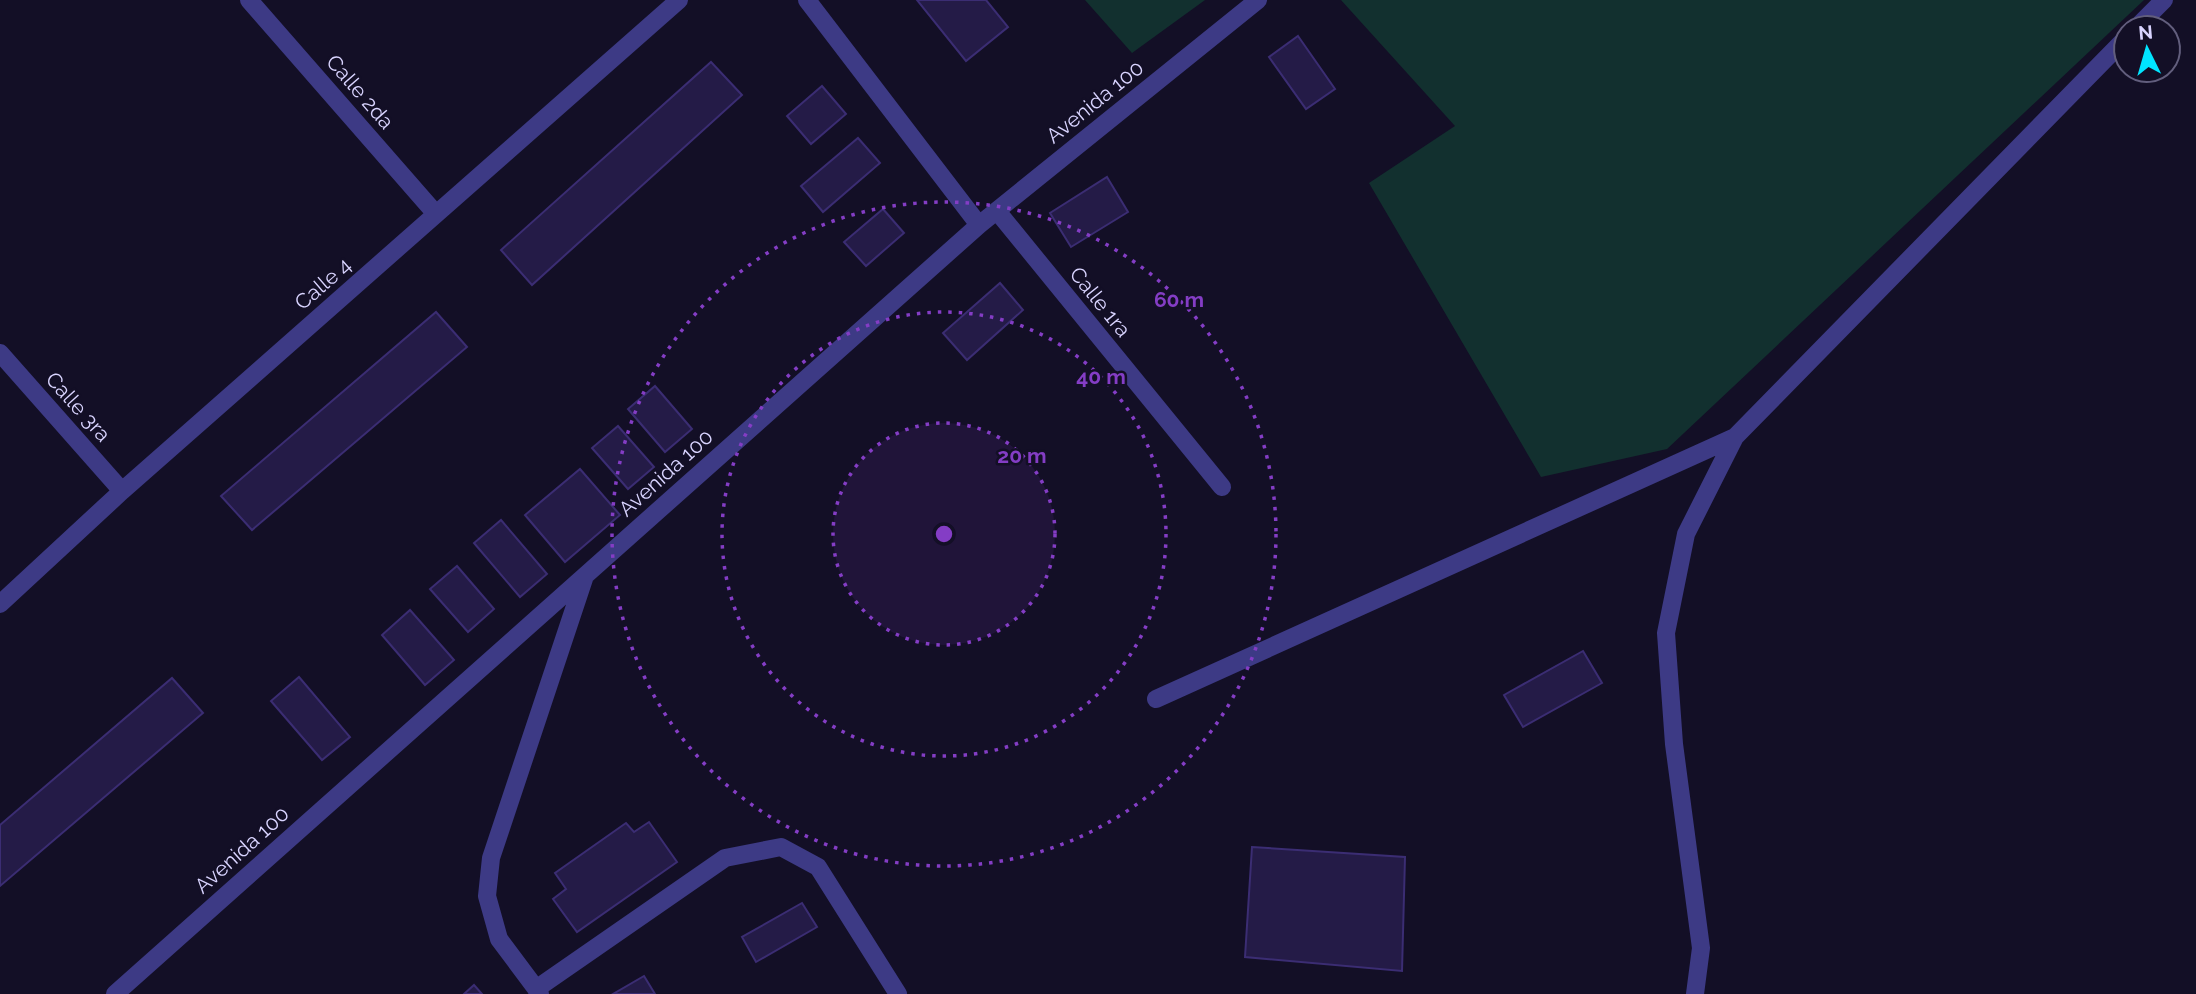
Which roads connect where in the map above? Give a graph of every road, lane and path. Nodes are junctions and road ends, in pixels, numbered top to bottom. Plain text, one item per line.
1 (249, 0) edge
2 (679, 0) edge
3 (807, 0) edge
4 (1258, 0) edge
5 (2164, 0) edge
6 (2150, 14) edge
7 (2112, 52) edge
8 (997, 211) junction
9 (436, 214) junction
10 (979, 225) junction
11 (0, 353) edge
12 (1735, 437) junction
13 (1222, 487) dead end
14 (122, 491) junction
15 (51, 557) junction
16 (585, 576) junction
17 (0, 586) edge
18 (0, 604) edge
19 (1156, 699) dead end
20 (538, 991) edge
21 (115, 994) edge
22 (898, 994) edge
23 (1695, 994) edge

1 - 9 street, Calle 2da
2 - 9 street, Calle 4
3 - 10 street
4 - 8 street, Avenida 100
5 - 6 street
7 - 12 street
8 - 10 street, Avenida 100
8 - 13 street, Calle 1ra
9 - 14 street, Calle 4
10 - 16 street, Avenida 100
11 - 14 street, Calle 3ra
12 - 19 street
12 - 23 street
14 - 15 street, Calle 4
15 - 17 street
15 - 18 street, Calle 4
16 - 20 street
16 - 21 street, Avenida 100
20 - 22 street

